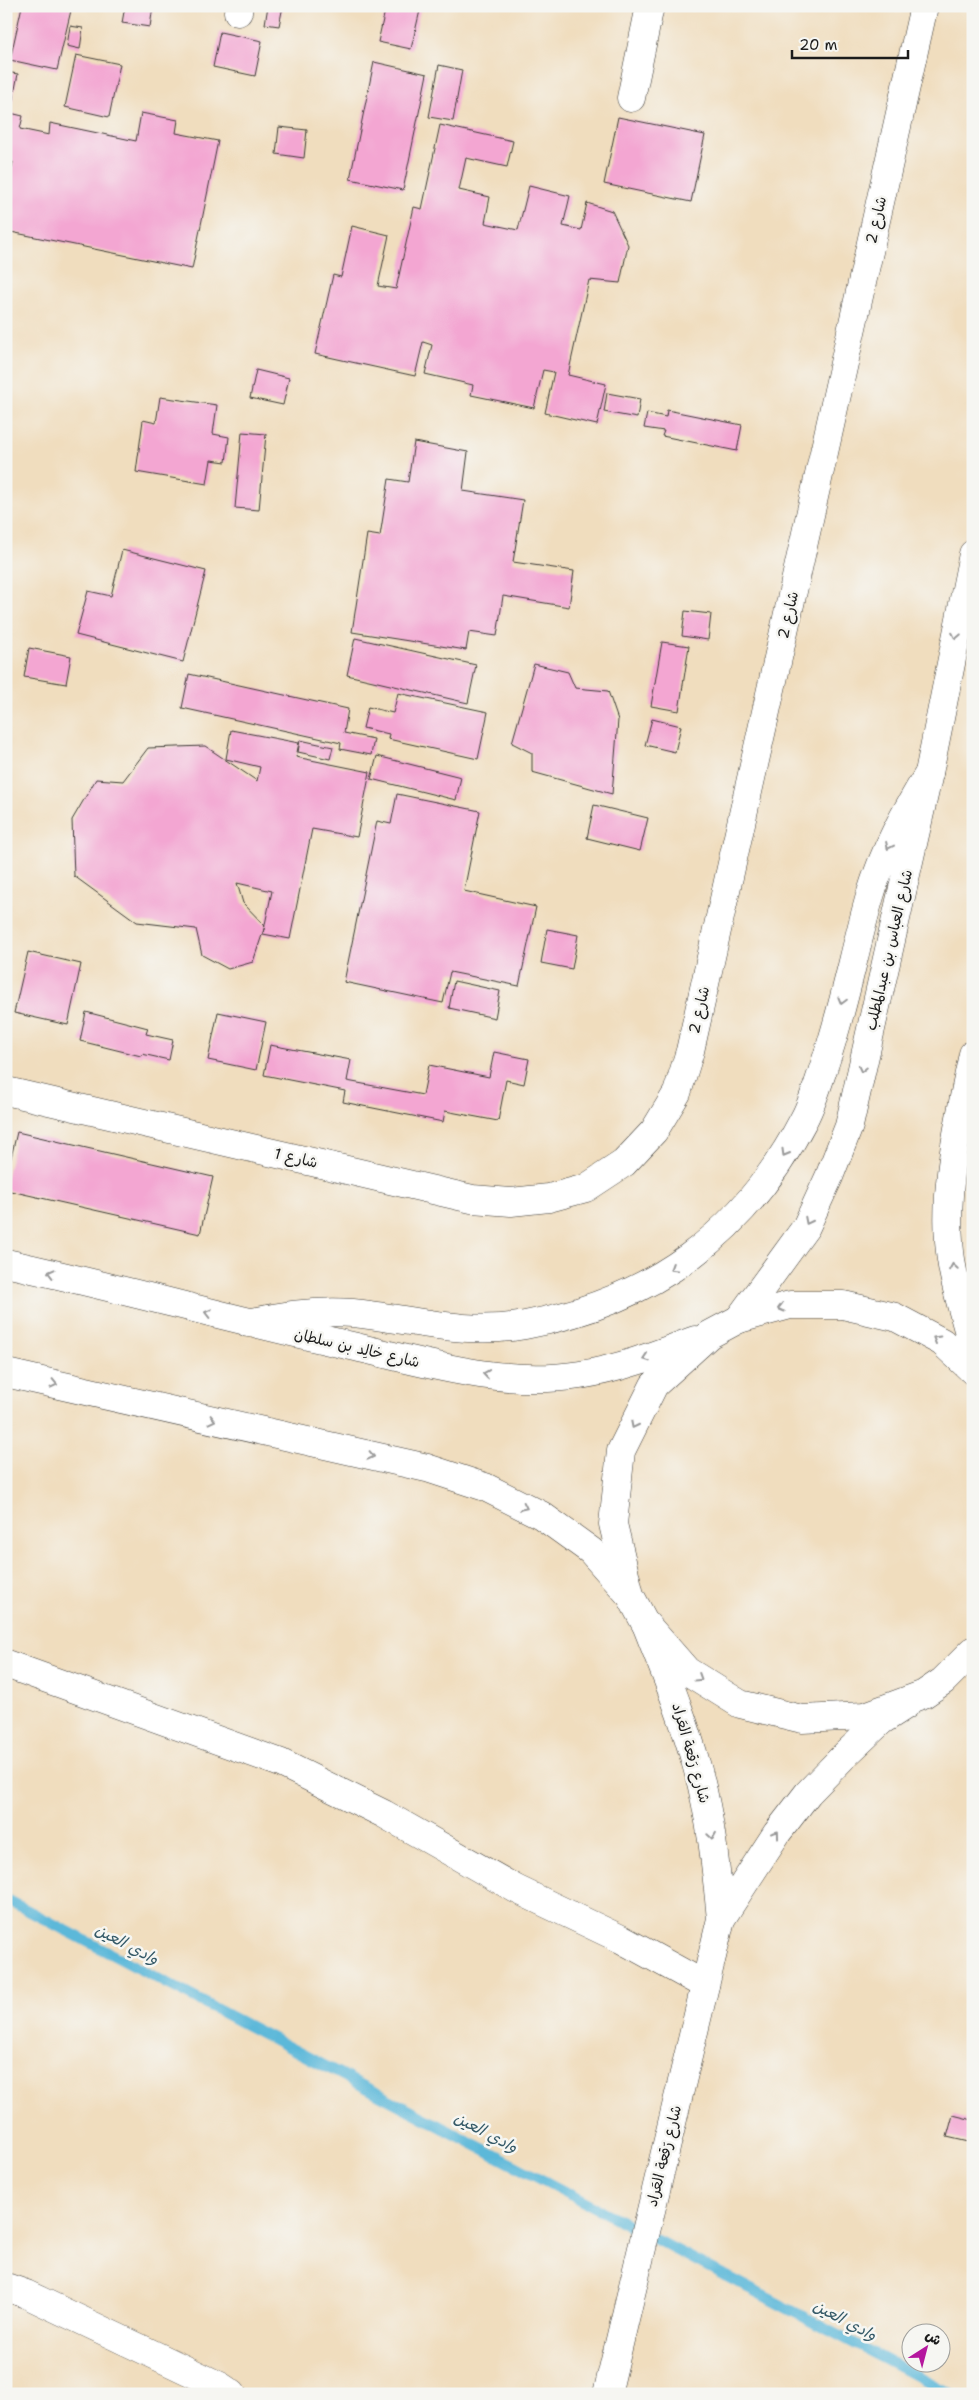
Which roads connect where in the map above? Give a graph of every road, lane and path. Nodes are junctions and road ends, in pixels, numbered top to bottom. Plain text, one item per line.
1 (650, 6) edge
2 (924, 6) edge
3 (631, 98) dead end
4 (973, 554) edge
5 (929, 772) junction
6 (973, 1054) edge
7 (6, 1091) edge
8 (586, 1188) joint
9 (6, 1263) edge
10 (739, 1319) junction
11 (248, 1323) junction
12 (709, 1335) junction
13 (973, 1348) edge
14 (973, 1371) edge
15 (6, 1373) edge
16 (630, 1595) junction
17 (645, 1623) junction
18 (973, 1651) edge
19 (6, 1664) edge
20 (973, 1668) edge
21 (933, 1688) junction
22 (721, 1919) junction
23 (705, 1986) junction
24 (6, 2287) edge
25 (232, 2394) edge
26 (607, 2394) edge

1 - 3 street
2 - 8 street, شارع 2
4 -> 5 street, شارع العباس بن عبدالمطلب
5 -> 10 street, شارع العباس بن عبدالمطلب
5 -> 11 street
13 -> 6 street
7 - 8 street, شارع 1
11 -> 9 street, شارع خالِد بن سلطان
10 - 12 street
14 -> 10 street
12 -> 11 street, شارع خالِد بن سلطان
12 -> 16 street
15 -> 16 street
16 - 17 street
17 -> 21 street
17 -> 22 street, شارع رَقعة العَراد
18 - 21 street
19 - 23 street
20 - 21 street
22 -> 21 street, شارع رَقعة العَراد
22 - 23 street, شارع رَقعة العَراد
23 - 26 street, شارع رَقعة العَراد
24 - 25 street

